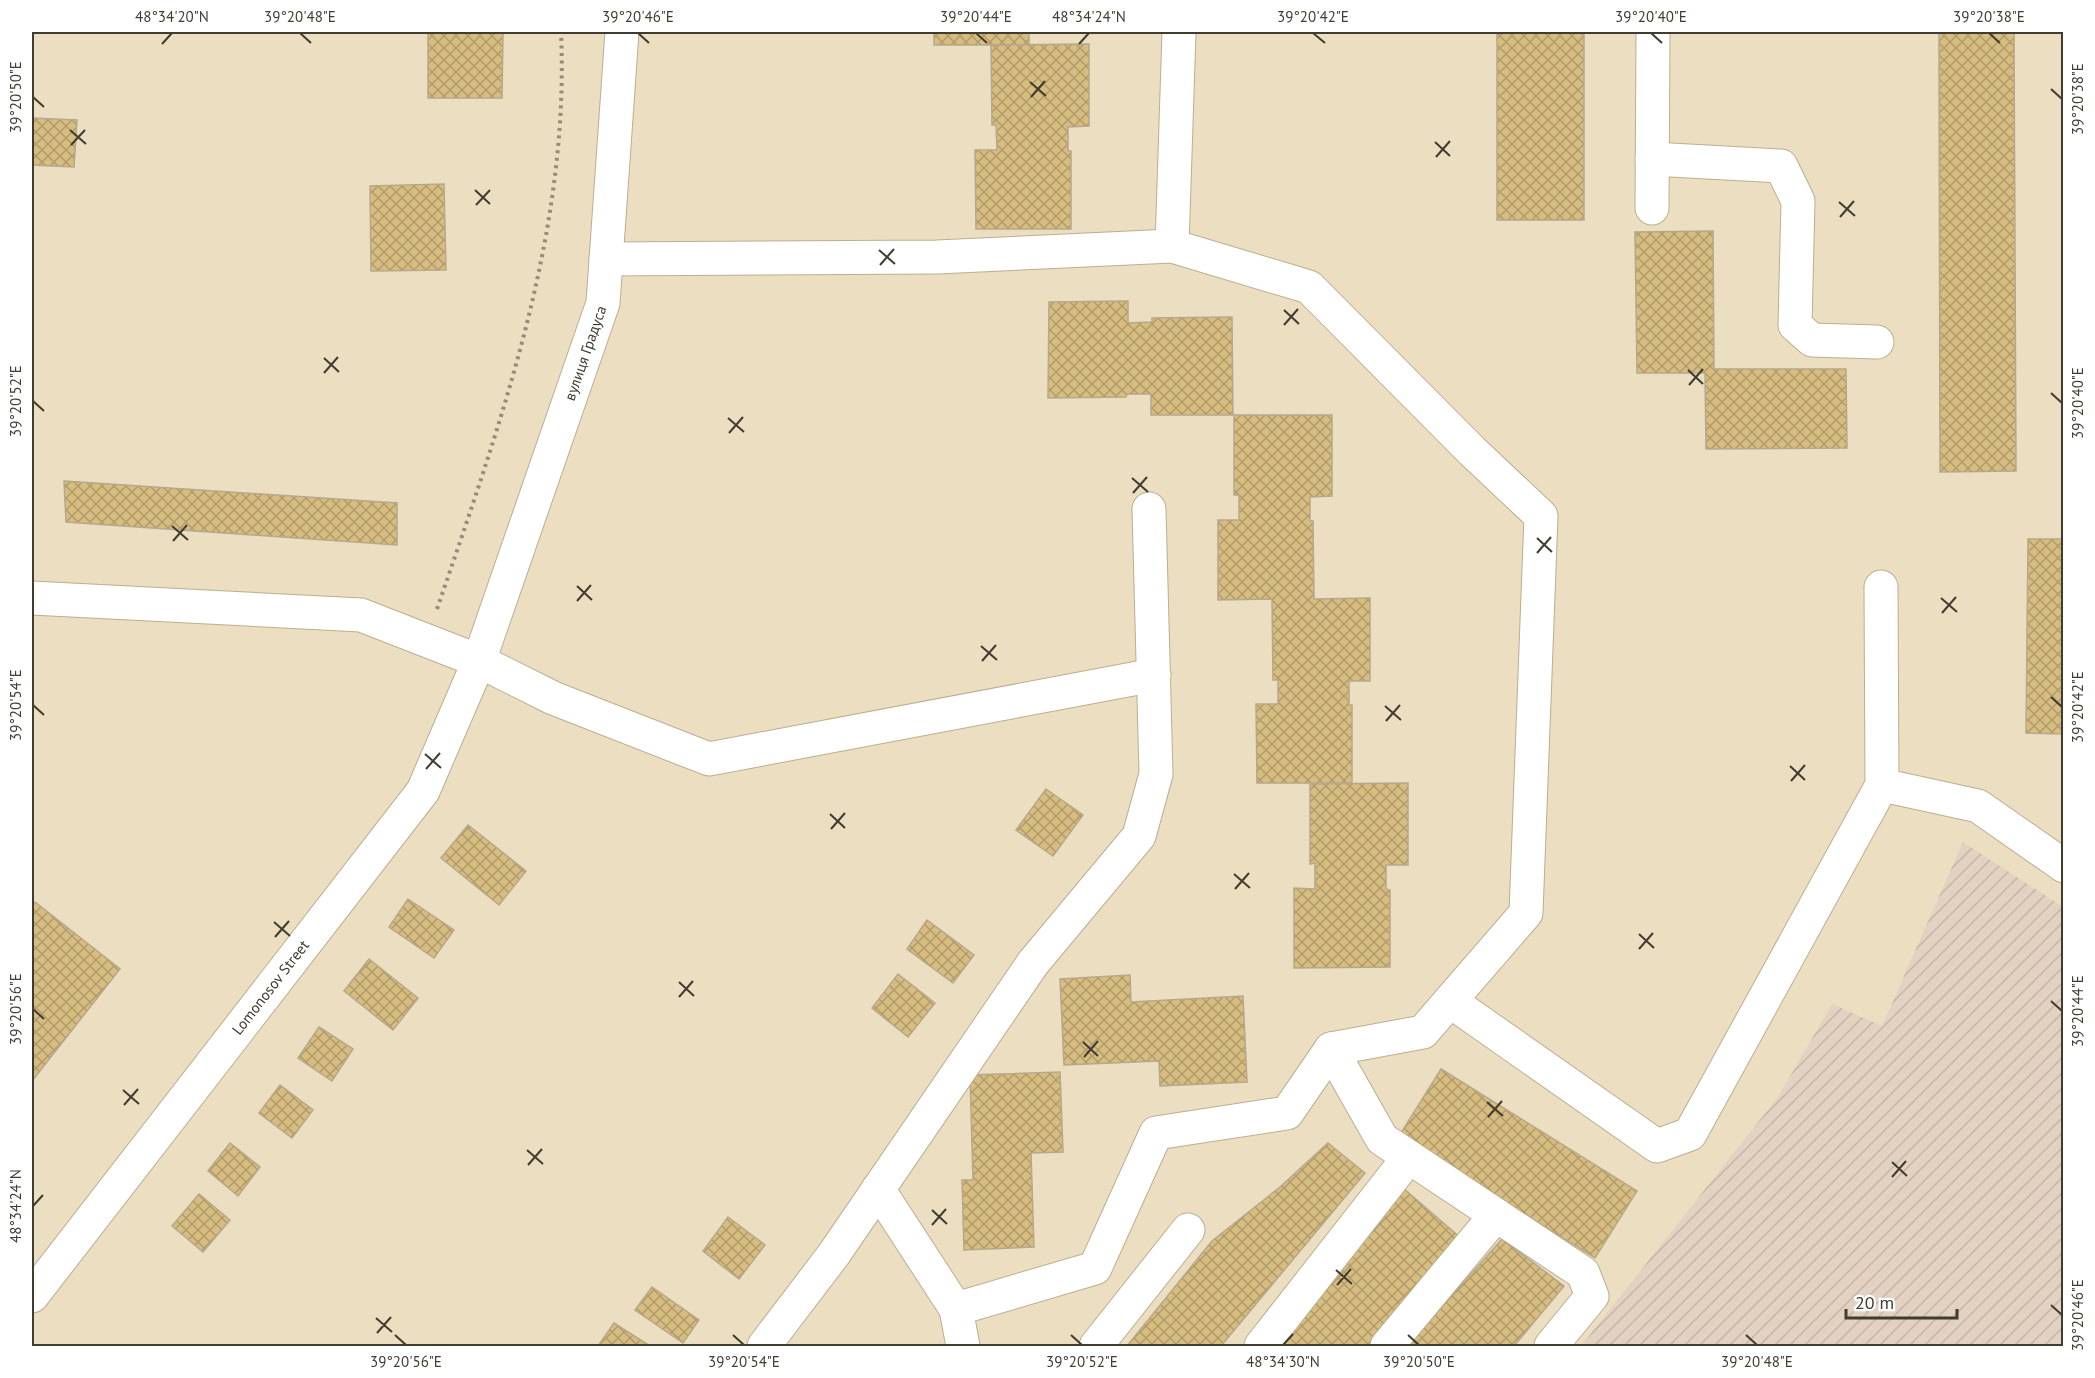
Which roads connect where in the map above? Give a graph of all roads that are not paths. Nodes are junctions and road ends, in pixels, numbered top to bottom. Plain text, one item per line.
1 (622, 32) edge
2 (1179, 32) edge
3 (1653, 32) edge
4 (1652, 159) junction
5 (1652, 208) dead end
6 (1172, 246) junction
7 (606, 259) junction
8 (1877, 342) dead end
9 (1149, 509) dead end
10 (1881, 588) dead end
11 (32, 598) edge
12 (479, 661) junction
13 (1154, 675) junction
14 (1882, 785) junction
15 (2064, 866) edge
16 (1450, 1001) junction
17 (1331, 1049) junction
18 (1409, 1157) junction
19 (878, 1189) junction
20 (1496, 1215) junction
21 (1188, 1230) dead end
22 (32, 1296) edge
23 (957, 1308) junction
24 (764, 1347) edge
25 (963, 1347) edge
26 (1096, 1347) edge
27 (1261, 1347) edge
28 (1387, 1347) edge
29 (1551, 1347) edge

1 - 7 main road, вулиця Градуса
2 - 6 main road
3 - 4 main road
4 - 5 main road
4 - 8 main road
6 - 7 main road
6 - 16 main road
7 - 12 main road, вулиця Градуса
9 - 13 main road
10 - 14 main road
11 - 12 main road
12 - 13 main road
12 - 22 main road, Lomonosov Street
13 - 19 main road
14 - 15 main road
14 - 16 main road
16 - 17 main road
17 - 18 main road
17 - 23 main road
18 - 20 main road
18 - 27 main road
19 - 23 main road
19 - 24 main road
20 - 28 main road
20 - 29 main road
21 - 26 main road
23 - 25 main road

